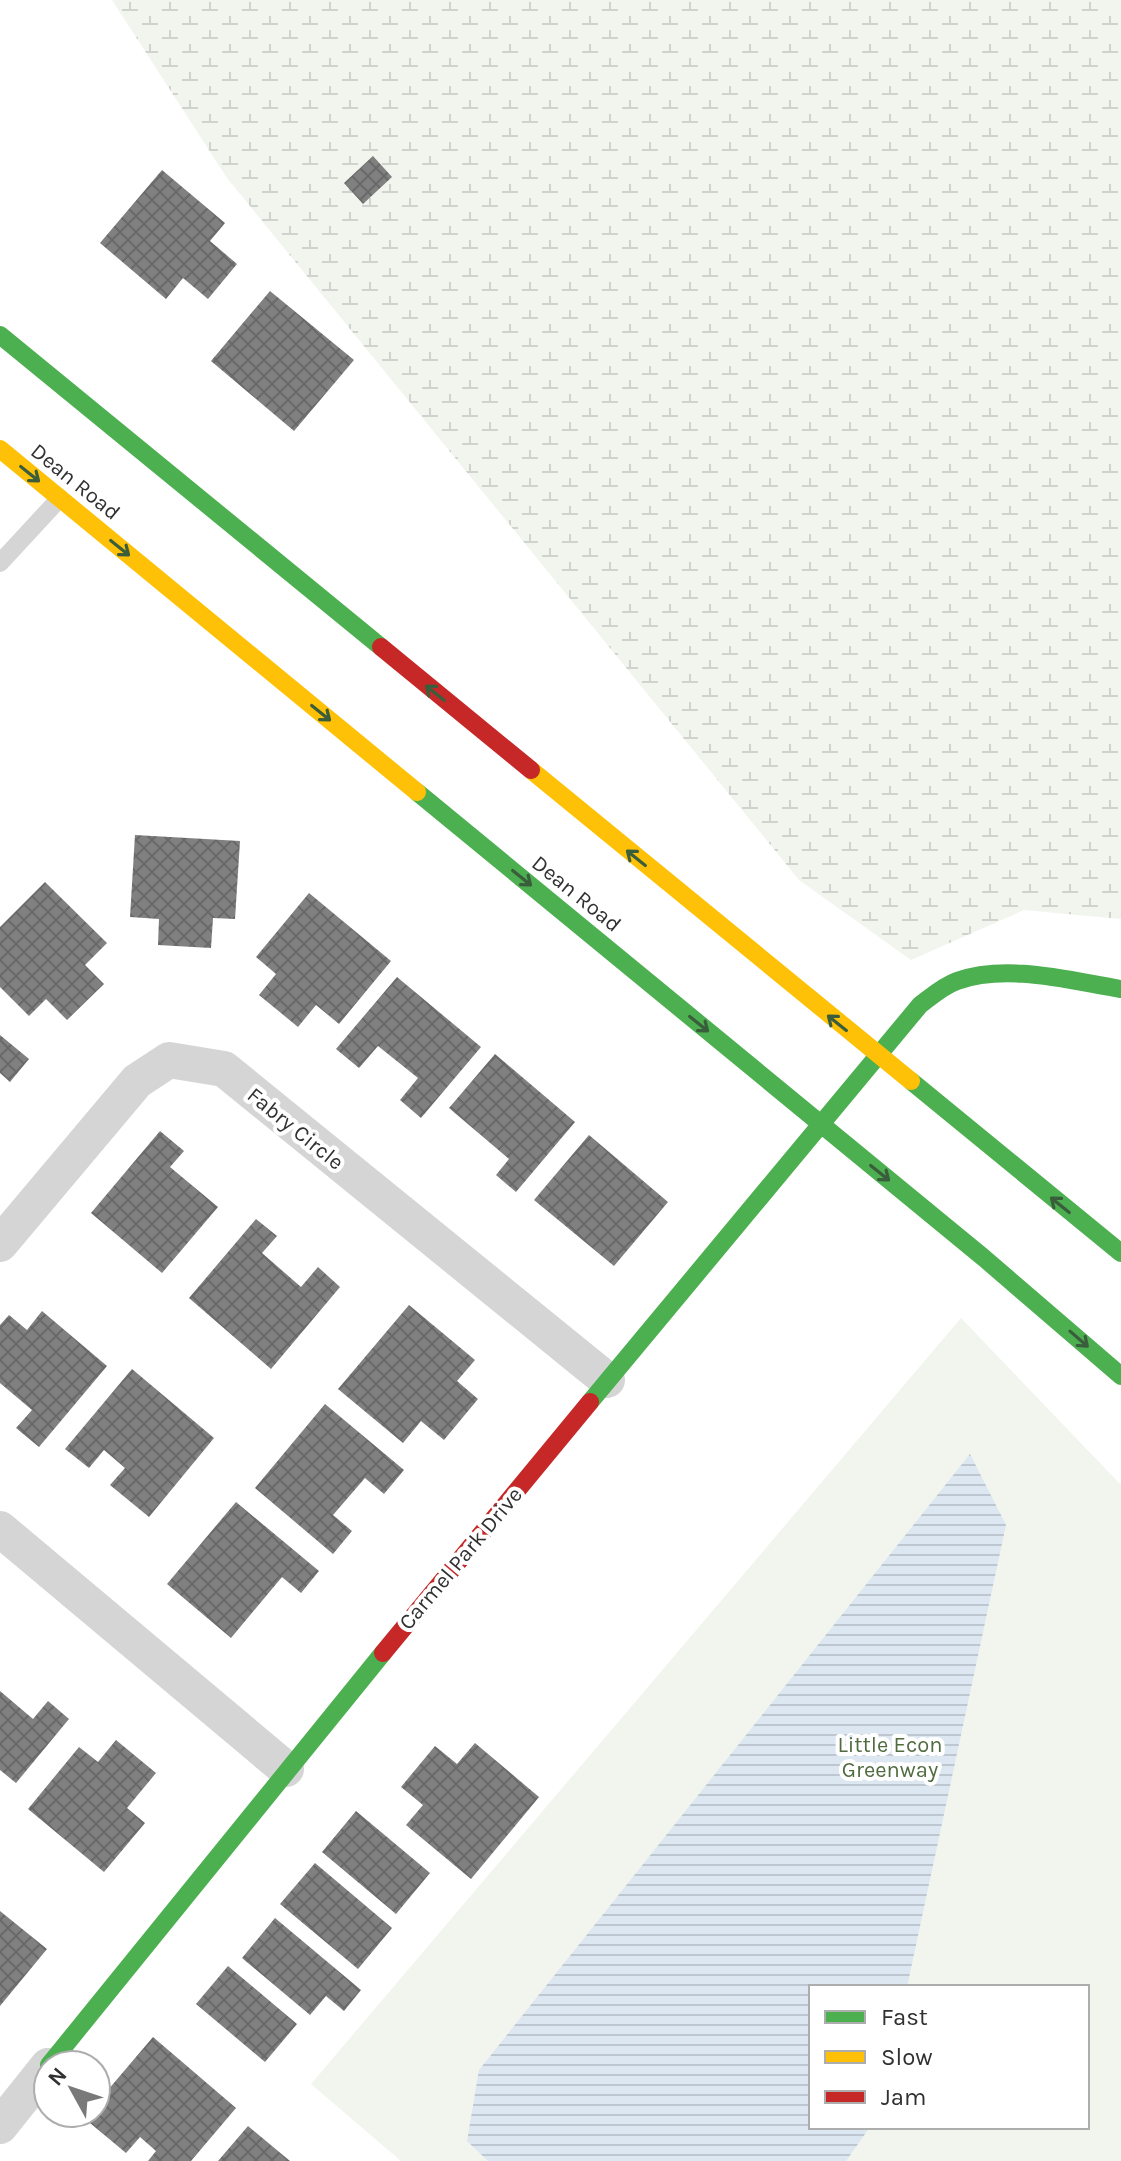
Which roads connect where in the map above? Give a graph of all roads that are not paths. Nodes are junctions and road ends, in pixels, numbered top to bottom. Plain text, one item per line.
1 (0, 335) edge
2 (0, 449) edge
3 (60, 498) junction
4 (0, 563) edge
5 (1121, 989) edge
6 (876, 1055) junction
7 (819, 1123) junction
8 (0, 1244) edge
9 (1121, 1253) edge
10 (1121, 1376) edge
11 (607, 1380) junction
12 (0, 1529) edge
13 (286, 1769) junction
14 (61, 2049) edge
15 (32, 2085) edge
16 (0, 2126) edge

6 -> 1 main road
2 -> 3 main road, Dean Road
3 - 4 lane
3 -> 7 main road, Dean Road
5 - 6 main road, Carmel Park Drive
6 - 7 main road, Carmel Park Drive
9 -> 6 main road
7 -> 10 main road, Dean Road
7 - 11 main road, Carmel Park Drive
8 - 11 street, Fabry Circle
11 - 13 main road, Carmel Park Drive
12 - 13 street
13 - 14 main road, Carmel Park Drive
15 - 16 street, Carmel Park Drive

